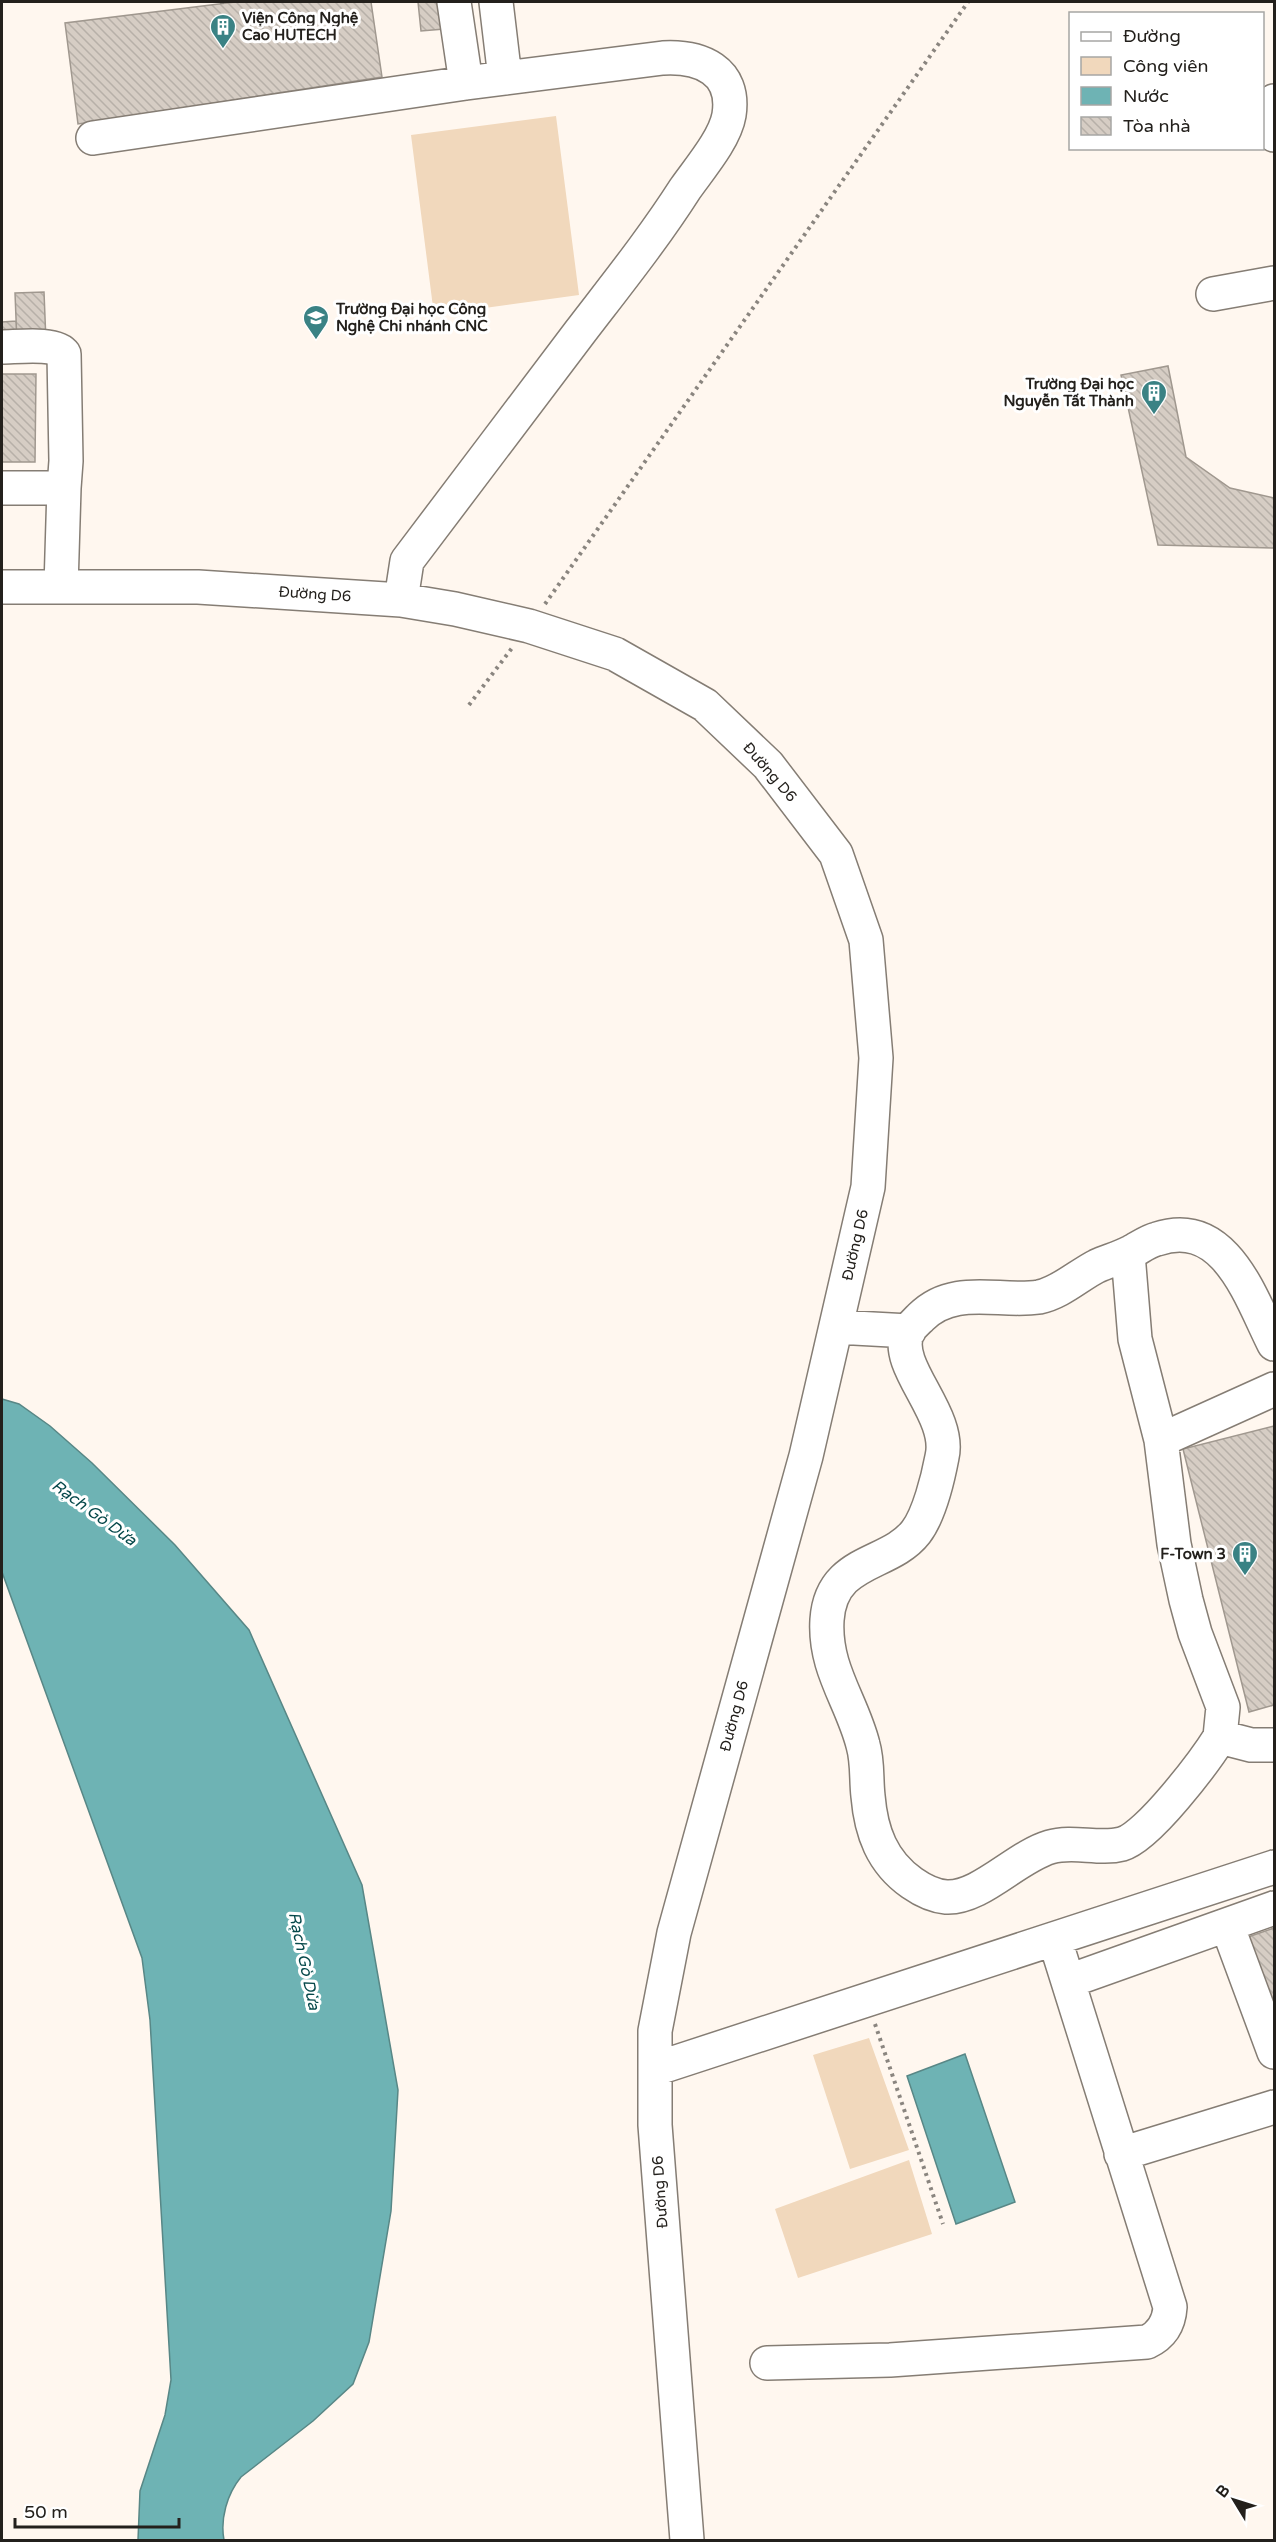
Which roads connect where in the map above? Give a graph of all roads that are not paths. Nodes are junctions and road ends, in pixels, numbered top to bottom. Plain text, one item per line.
1 (454, 2) edge
2 (496, 2) edge
3 (505, 78) junction
4 (466, 83) junction
5 (1275, 101) edge
6 (1275, 135) edge
7 (93, 138) dead end
8 (1275, 283) edge
9 (1213, 294) dead end
10 (2, 347) edge
11 (2, 488) edge
12 (64, 488) junction
13 (2, 587) edge
14 (61, 587) junction
15 (401, 600) junction
16 (1128, 1254) junction
17 (836, 1327) junction
18 (909, 1331) junction
19 (1275, 1344) edge
20 (1275, 1389) edge
21 (1161, 1440) junction
22 (1220, 1737) junction
23 (1275, 1745) edge
24 (1275, 1867) edge
25 (1275, 1908) edge
26 (1227, 1925) junction
27 (1054, 1940) junction
28 (1069, 1981) junction
29 (1275, 2052) edge
30 (655, 2069) junction
31 (1275, 2107) edge
32 (1121, 2154) junction
33 (767, 2363) dead end
34 (687, 2541) edge

1 - 4 street
2 - 3 street
3 - 4 street
3 - 15 street
4 - 7 street
5 - 6 street
8 - 9 street
10 - 12 street
11 - 12 street
12 - 14 street
13 - 14 street, Đường D6
14 - 15 street, Đường D6
15 - 17 street, Đường D6
16 - 18 street
16 - 19 street
16 - 21 street
17 - 18 street
17 - 30 street, Đường D6
18 - 22 street
20 - 21 street
21 - 22 street
22 - 23 street
24 - 27 street
25 - 26 street
26 - 28 street
26 - 29 street
27 - 28 street
27 - 30 street
28 - 32 street
30 - 34 street, Đường D6
31 - 32 street
32 - 33 street

